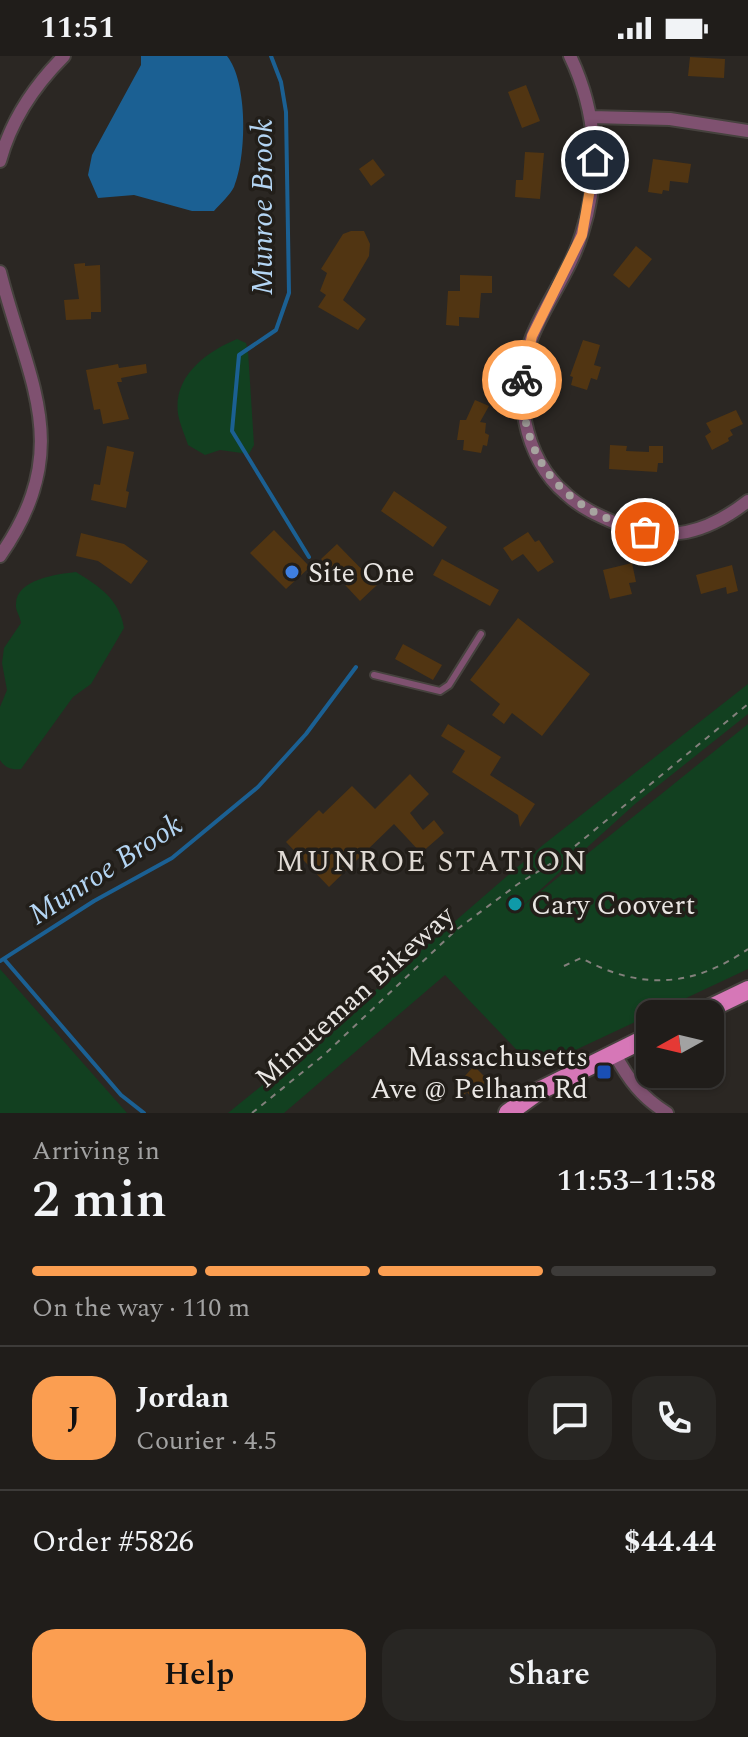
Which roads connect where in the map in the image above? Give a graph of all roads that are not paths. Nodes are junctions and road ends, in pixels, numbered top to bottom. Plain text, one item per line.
1 (64, 56) edge
2 (570, 56) edge
3 (591, 117) junction
4 (748, 131) edge
5 (1, 153) edge
6 (0, 272) edge
7 (748, 501) edge
8 (0, 556) edge
9 (481, 634) dead end
10 (374, 675) dead end
11 (748, 990) edge
12 (724, 1002) edge
13 (636, 1043) edge
14 (614, 1053) junction
15 (508, 1113) edge
16 (667, 1113) edge

1 - 5 street
2 - 3 street
3 - 4 street
3 - 7 street
6 - 8 street
9 - 10 lane
11 - 12 main road
13 - 14 main road
14 - 15 main road
14 - 16 street

